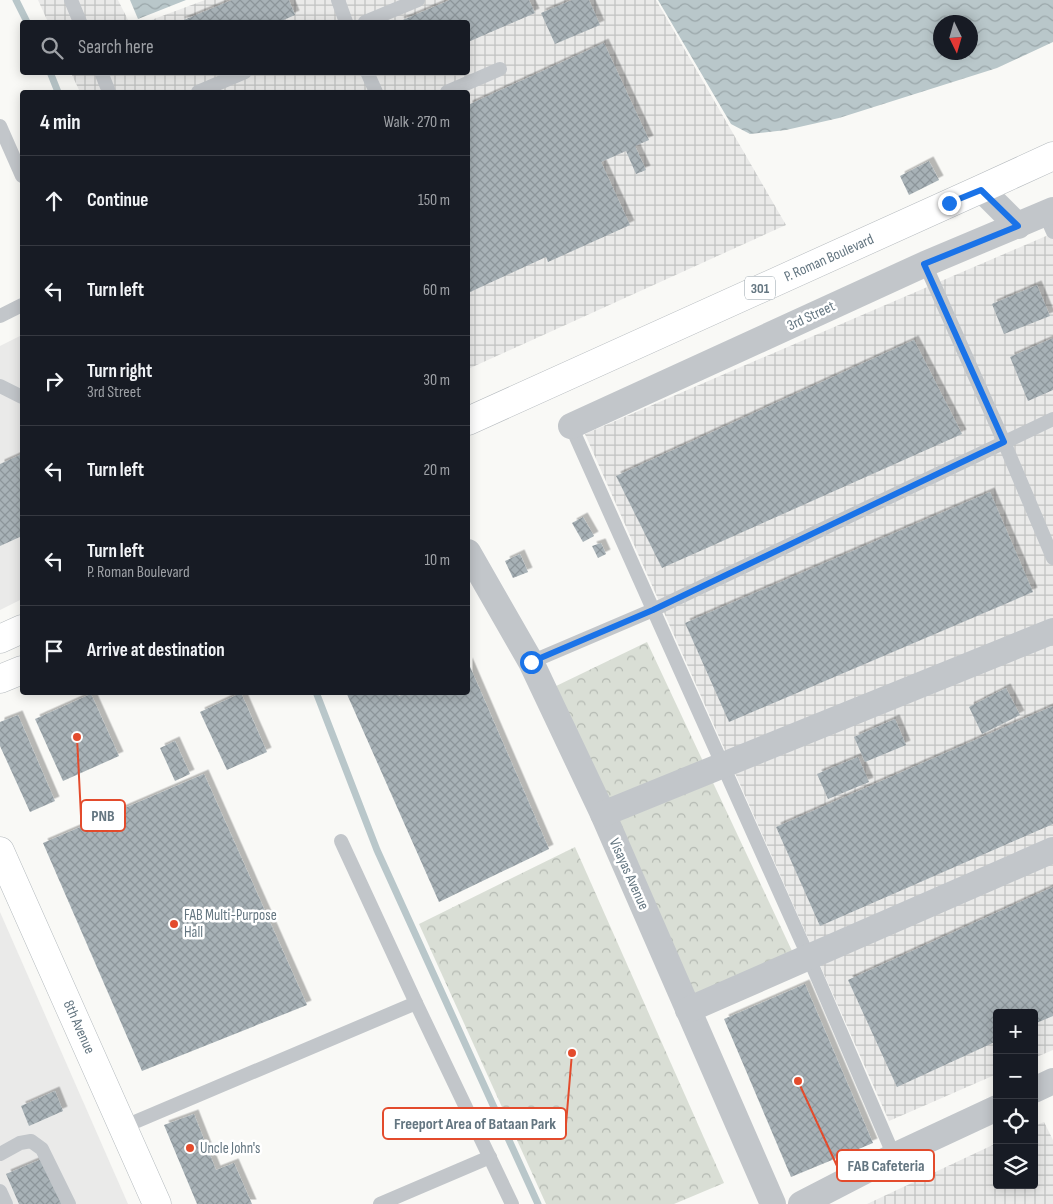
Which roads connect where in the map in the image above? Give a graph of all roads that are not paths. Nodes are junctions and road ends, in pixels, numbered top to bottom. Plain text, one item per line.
1 (71, 0) edge
2 (338, 0) edge
3 (418, 0) edge
4 (79, 20) edge
5 (345, 20) edge
6 (370, 20) edge
7 (500, 69) dead end
8 (102, 75) edge
9 (238, 75) edge
10 (368, 75) edge
11 (107, 90) edge
12 (203, 90) edge
13 (375, 90) edge
14 (452, 90) edge
15 (0, 126) edge
16 (1053, 156) edge
17 (20, 171) edge
18 (981, 190) junction
19 (1050, 219) edge
20 (1018, 226) junction
21 (924, 264) junction
22 (20, 306) edge
23 (0, 316) edge
24 (0, 386) edge
25 (20, 396) edge
26 (1053, 419) edge
27 (470, 420) edge
28 (571, 426) joint
29 (1004, 442) junction
30 (470, 555) edge
31 (1053, 558) edge
32 (653, 610) junction
33 (20, 630) edge
34 (1053, 631) edge
35 (0, 639) edge
36 (531, 662) junction
37 (20, 671) edge
38 (0, 679) edge
39 (723, 765) junction
40 (603, 814) junction
41 (341, 841) dead end
42 (1053, 850) edge
43 (0, 851) edge
44 (809, 958) junction
45 (416, 1003) junction
46 (688, 1010) junction
47 (1053, 1081) edge
48 (1038, 1088) edge
49 (993, 1110) edge
50 (123, 1127) junction
51 (0, 1154) edge
52 (894, 1156) junction
53 (490, 1157) junction
54 (0, 1191) edge
55 (6, 1204) edge
56 (68, 1204) edge
57 (157, 1204) edge
58 (380, 1204) edge
59 (512, 1204) edge
60 (773, 1204) edge
61 (802, 1204) edge

1 - 4 lane
2 - 5 lane
3 - 6 lane
7 - 14 lane
8 - 11 lane
9 - 12 lane
10 - 13 lane
15 - 17 lane
16 - 18 main road, P. Roman Boulevard / 301
18 - 20 street
18 - 27 main road, P. Roman Boulevard / 301
19 - 20 street, 3rd Street
20 - 21 street, 3rd Street
21 - 28 street, 3rd Street
21 - 29 lane
22 - 23 lane
24 - 25 lane
26 - 29 lane
28 - 32 lane
29 - 31 lane
29 - 32 lane
30 - 36 street, Visayas Avenue
32 - 36 lane
32 - 39 lane
33 - 35 main road
34 - 39 street
36 - 40 street, Visayas Avenue
37 - 38 main road
39 - 40 street
39 - 44 lane
40 - 46 street, Visayas Avenue
41 - 45 lane
42 - 44 street
43 - 50 main road, 8th Avenue
44 - 46 street
44 - 52 lane
45 - 50 lane
45 - 53 lane
46 - 60 street, Visayas Avenue
47 - 48 street
49 - 52 street
50 - 57 main road, 8th Avenue
51 - 56 lane
52 - 61 street
53 - 58 lane
53 - 59 lane
54 - 55 lane

